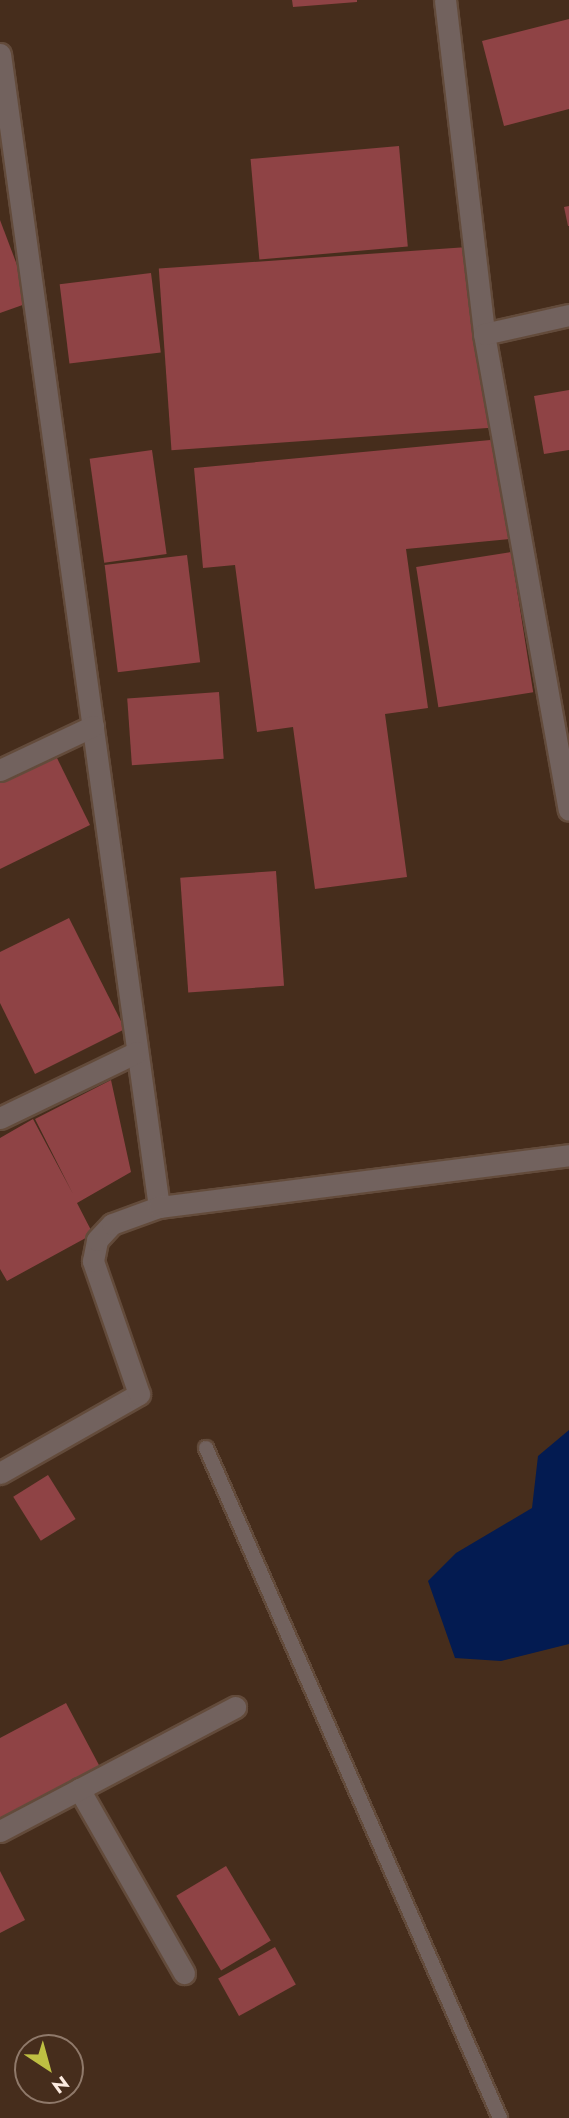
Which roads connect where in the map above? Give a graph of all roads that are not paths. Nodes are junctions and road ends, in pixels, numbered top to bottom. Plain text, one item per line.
1 (444, 0) edge
2 (0, 54) edge
3 (569, 315) edge
4 (484, 334) junction
5 (93, 726) junction
6 (0, 770) edge
7 (569, 809) edge
8 (137, 1052) junction
9 (0, 1118) edge
10 (569, 1155) edge
11 (159, 1208) junction
12 (206, 1448) dead end
13 (0, 1473) edge
14 (235, 1707) dead end
15 (79, 1789) junction
16 (0, 1831) edge
17 (184, 1973) dead end
18 (500, 2118) edge

1 - 4 street
2 - 5 street
3 - 4 street
4 - 7 street
5 - 6 street
5 - 8 street
8 - 9 street
8 - 11 street
10 - 11 street
11 - 13 street
12 - 18 lane
14 - 15 street
15 - 16 street
15 - 17 street

